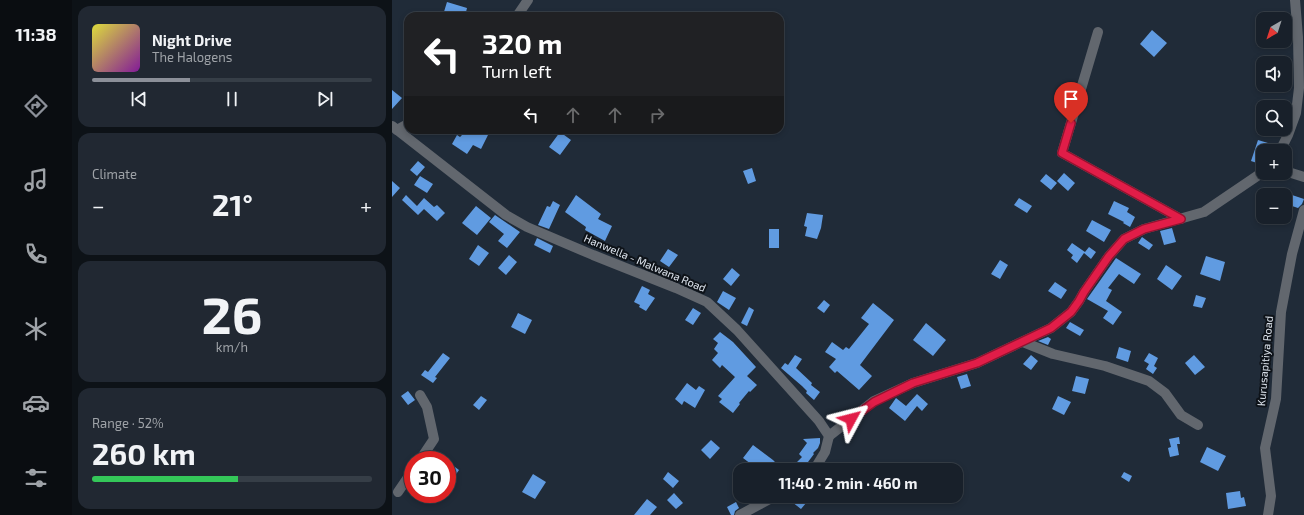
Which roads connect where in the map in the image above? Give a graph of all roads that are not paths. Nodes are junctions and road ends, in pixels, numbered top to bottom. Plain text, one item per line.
1 (528, 0) edge
2 (1295, 0) edge
3 (520, 12) edge
4 (1301, 30) edge
5 (1098, 32) dead end
6 (404, 125) edge
7 (394, 128) edge
8 (1284, 144) edge
9 (1292, 173) edge
10 (1256, 177) edge
11 (1304, 177) edge
12 (1304, 210) edge
13 (1181, 219) junction
14 (1023, 342) junction
15 (420, 395) dead end
16 (1198, 425) dead end
17 (829, 436) junction
18 (426, 451) edge
19 (818, 463) edge
20 (404, 483) edge
21 (398, 492) dead end
22 (762, 503) edge
23 (740, 515) edge
24 (1268, 515) edge

1 - 3 street
2 - 4 street
4 - 8 street
5 - 13 street
6 - 7 street
7 - 17 street, Hanwella - Malwana Road
9 - 11 street
10 - 13 street
12 - 24 street, Kurusapitiya Road
13 - 14 street
14 - 16 street
14 - 17 street
15 - 18 street
17 - 19 street
20 - 21 street
22 - 23 street

